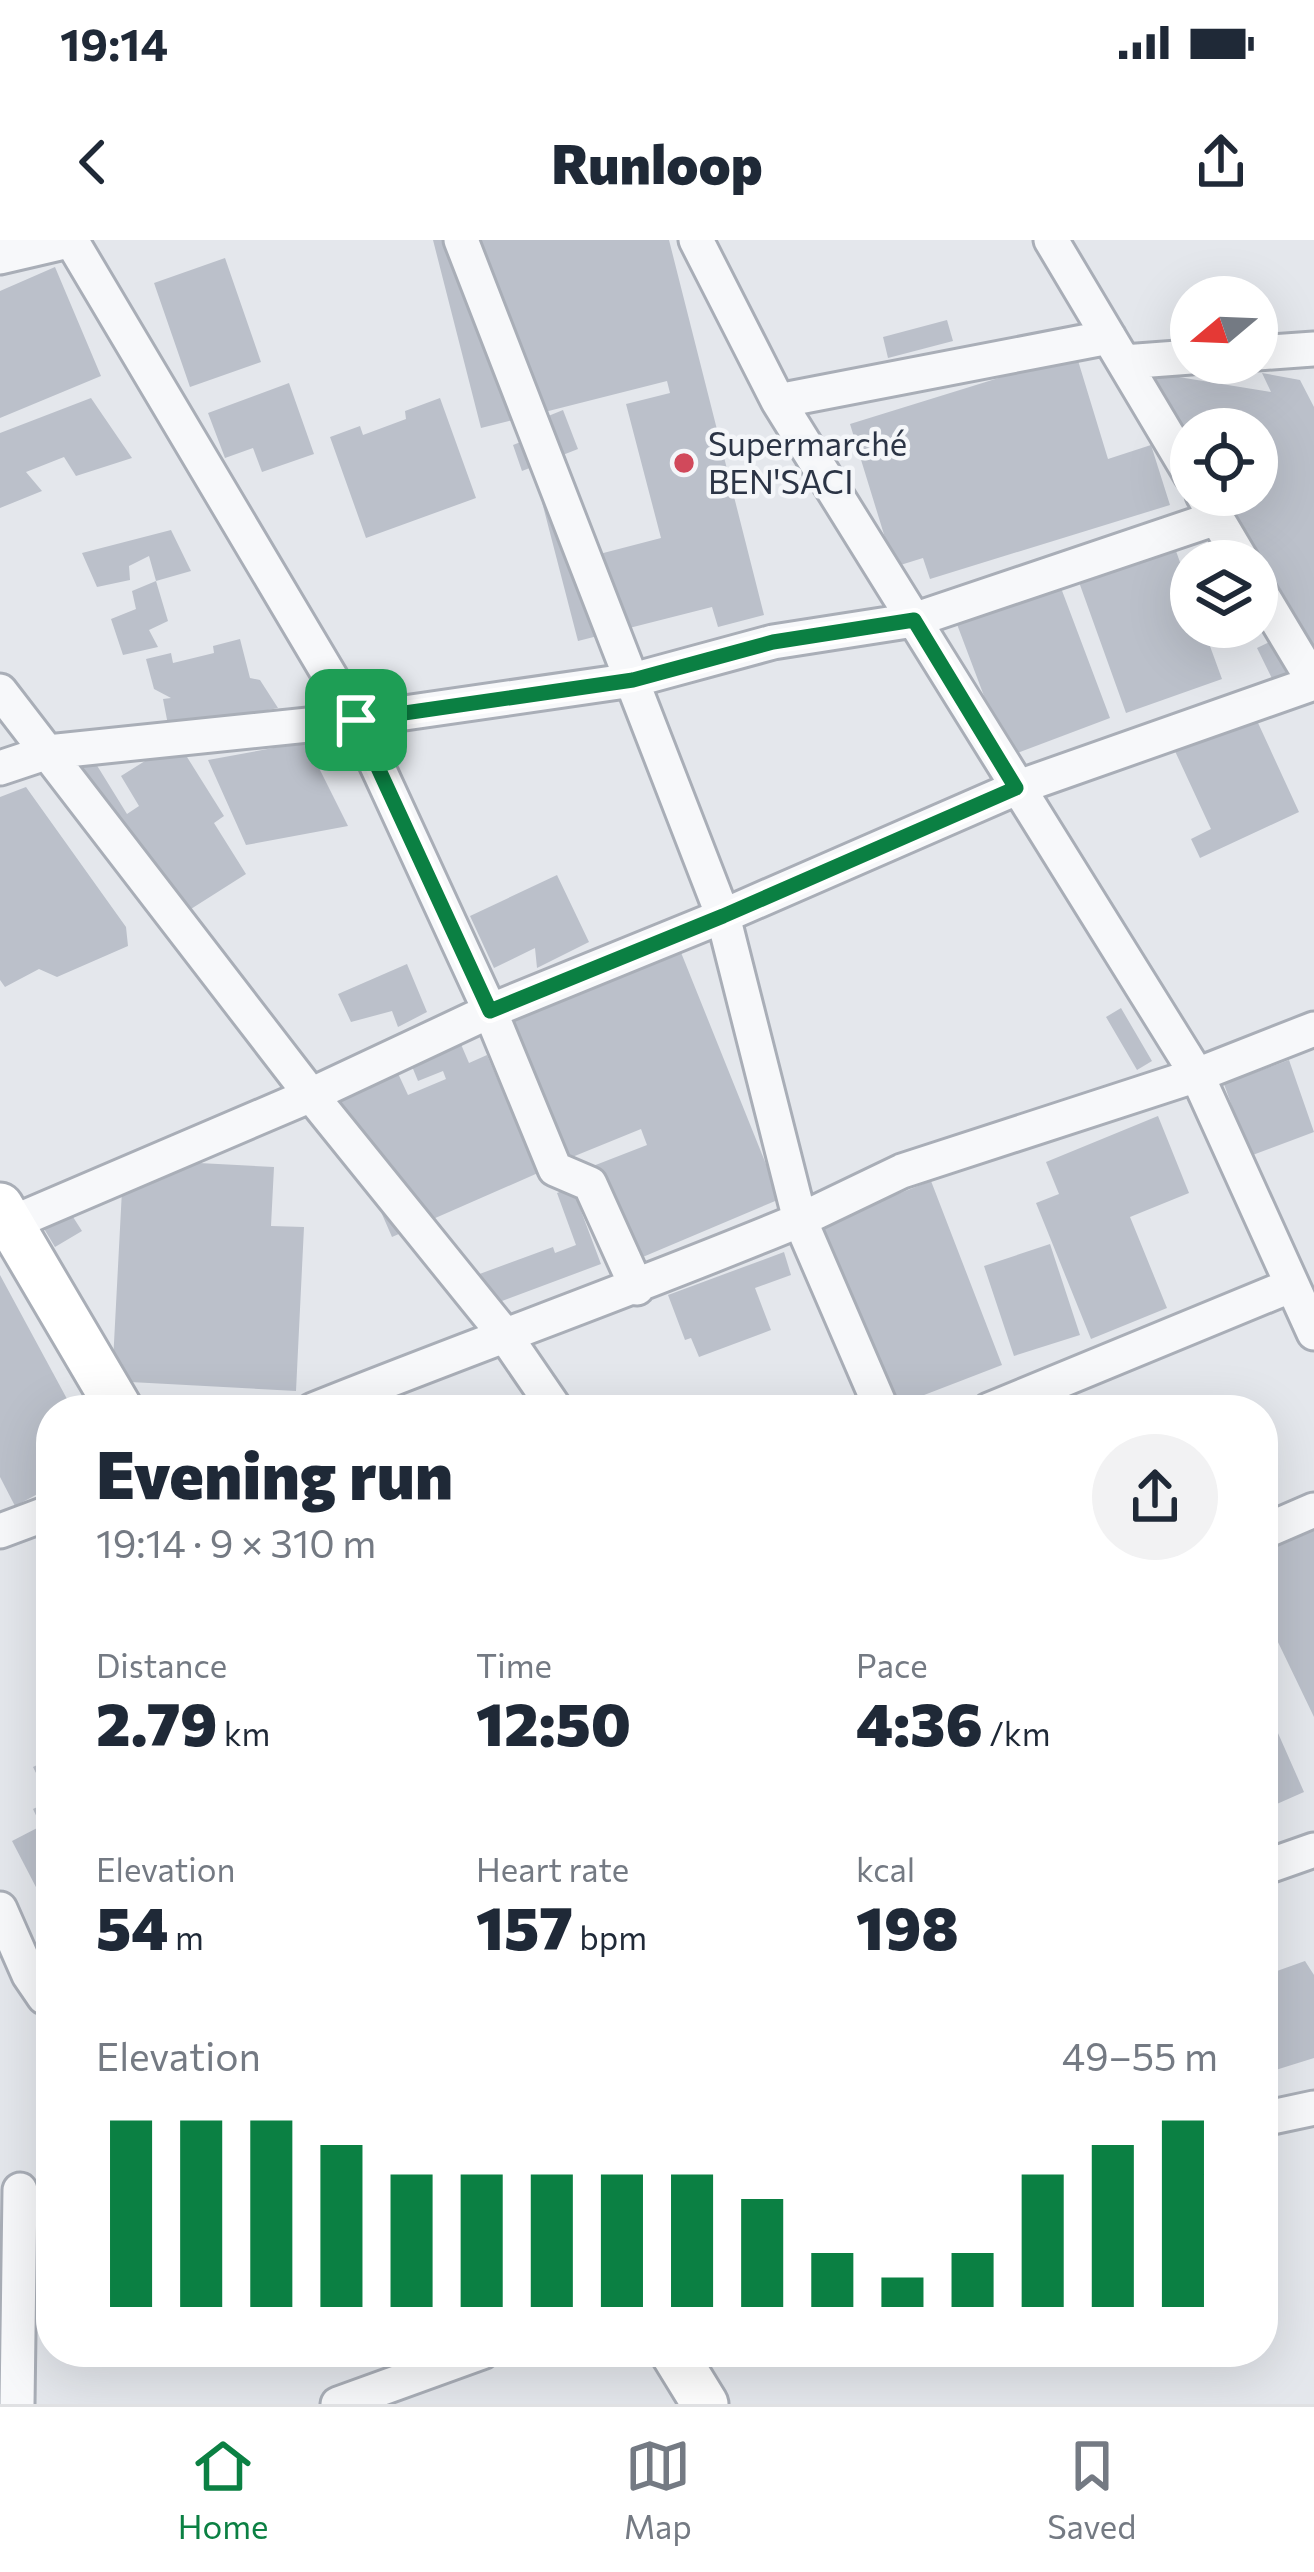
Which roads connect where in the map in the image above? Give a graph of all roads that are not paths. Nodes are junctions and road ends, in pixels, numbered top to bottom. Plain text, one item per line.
1 (72, 240) edge
2 (461, 240) edge
3 (696, 240) edge
4 (1051, 240) edge
5 (0, 257) edge
6 (1116, 349) junction
7 (1314, 349) edge
8 (1278, 351) edge
9 (1170, 355) edge
10 (778, 401) junction
11 (1170, 440) edge
12 (1183, 516) edge
13 (1278, 613) edge
14 (914, 620) junction
15 (1304, 646) edge
16 (633, 680) junction
17 (1314, 682) edge
18 (0, 691) edge
19 (356, 720) junction
20 (48, 752) junction
21 (0, 768) edge
22 (1016, 788) junction
23 (723, 916) junction
24 (490, 1011) junction
25 (1314, 1029) edge
26 (1197, 1075) junction
27 (311, 1095) junction
28 (3, 1219) edge
29 (800, 1220) junction
30 (1292, 1285) junction
31 (637, 1288) junction
32 (1314, 1333) edge
33 (504, 1334) junction
34 (111, 1395) edge
35 (351, 1395) edge
36 (546, 1395) edge
37 (876, 1395) edge
38 (1025, 1395) edge
39 (1314, 1510) edge
40 (36, 1518) edge
41 (1278, 1526) edge
42 (0, 1531) edge
43 (1314, 1850) edge
44 (1278, 1863) edge
45 (0, 1909) edge
46 (36, 1985) edge
47 (1314, 2108) edge
48 (1278, 2116) edge
49 (24, 2190) edge
50 (440, 2367) edge
51 (682, 2367) edge
52 (12, 2401) edge
53 (338, 2404) edge
54 (705, 2404) edge

1 - 5 street
1 - 19 street
2 - 16 street
3 - 10 street
4 - 6 street
6 - 9 street
6 - 10 street
6 - 11 street
7 - 8 street
10 - 14 street
12 - 14 street
13 - 15 street
14 - 16 street
14 - 22 street
15 - 17 street
16 - 19 street
16 - 23 street
17 - 22 street
18 - 20 street
19 - 20 street
19 - 24 street
20 - 21 street
20 - 27 street
22 - 23 street
22 - 26 street
23 - 24 street
23 - 29 street
24 - 27 street
24 - 31 street
25 - 26 street
26 - 29 street
26 - 30 street
27 - 28 street
27 - 33 street
28 - 34 street
29 - 31 street
29 - 37 street
30 - 32 street
30 - 38 street
31 - 33 street
33 - 35 street
33 - 36 street
39 - 41 street
40 - 42 street
43 - 44 street
45 - 46 street
47 - 48 street
49 - 52 street
50 - 53 street
51 - 54 street

